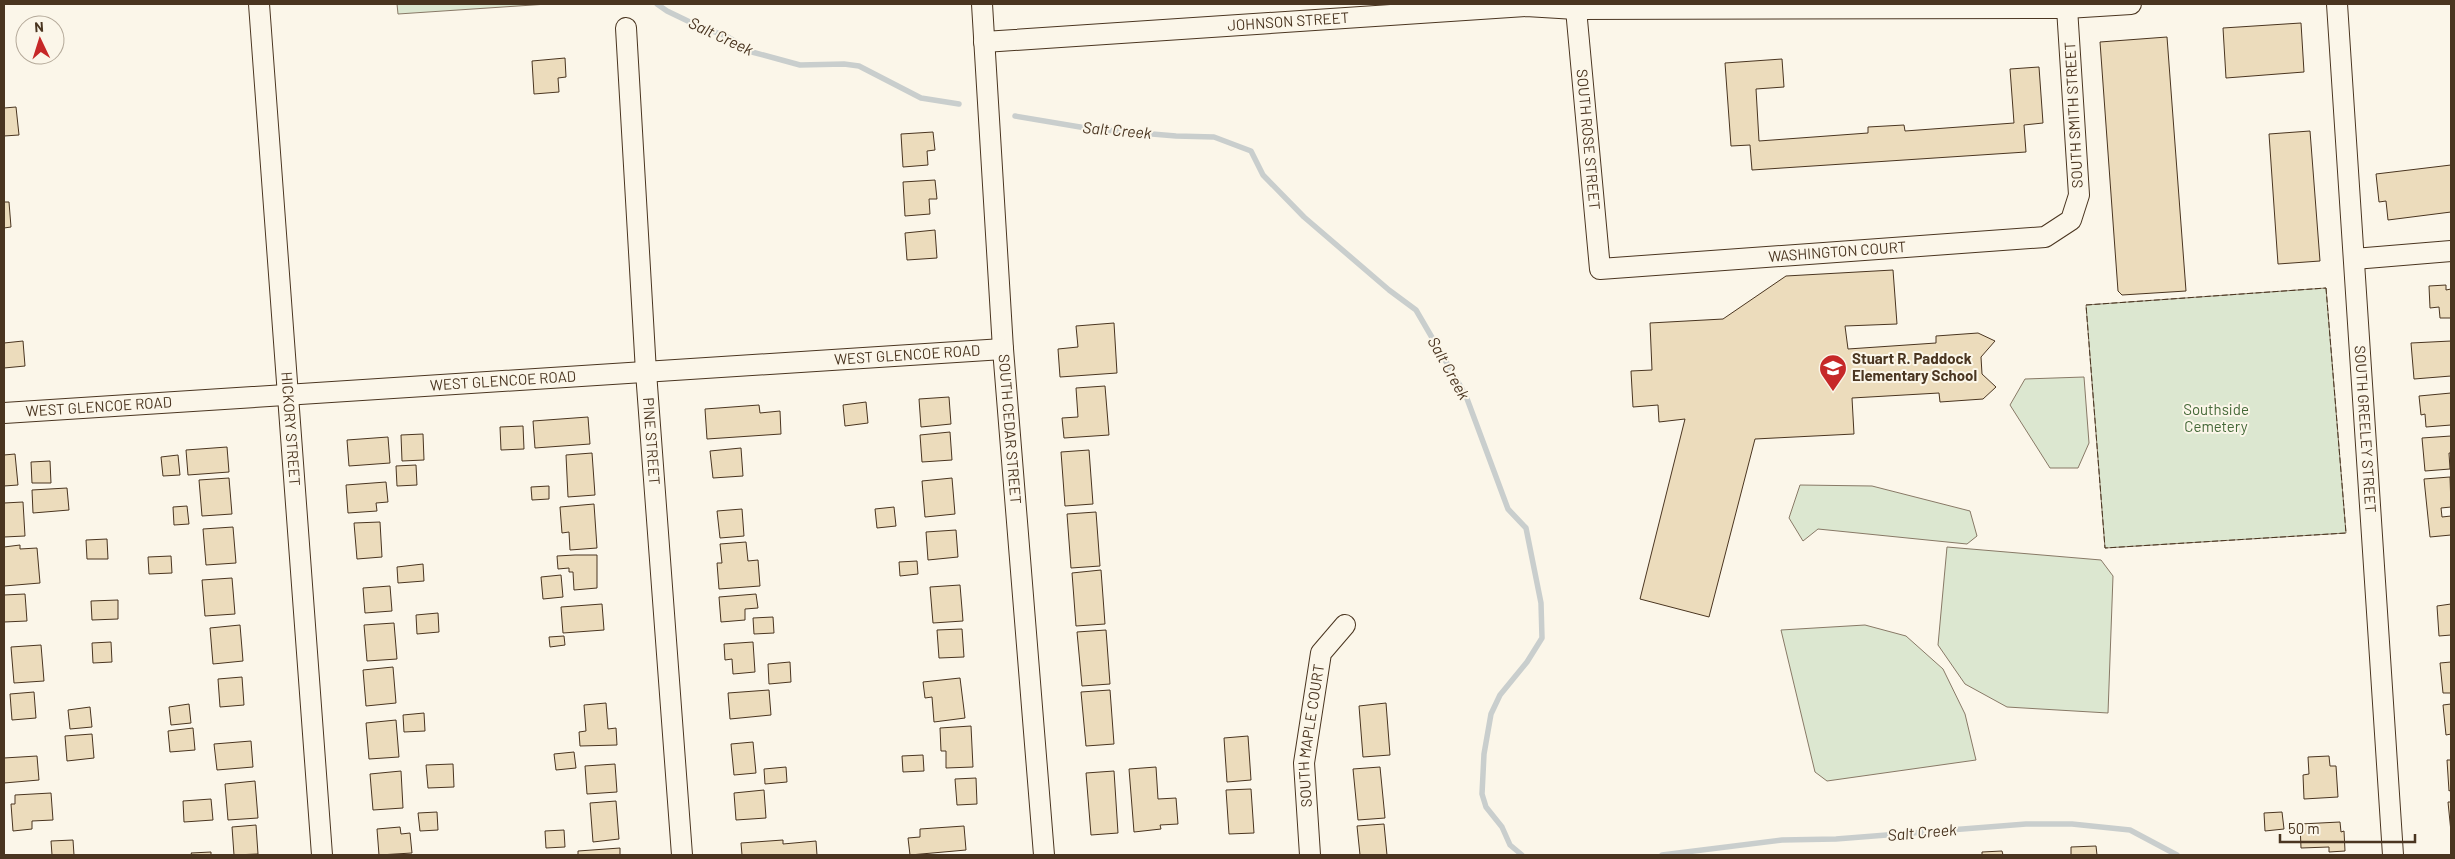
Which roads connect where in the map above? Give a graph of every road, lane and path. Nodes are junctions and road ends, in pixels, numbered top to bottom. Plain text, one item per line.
1 (259, 4) edge
2 (982, 4) edge
3 (2132, 4) edge
4 (2337, 4) edge
5 (1526, 5) edge
6 (2067, 8) junction
7 (1576, 9) junction
8 (626, 28) dead end
9 (984, 42) junction
10 (2070, 220) joint
11 (2451, 251) edge
12 (2354, 259) junction
13 (1600, 269) joint
14 (1003, 349) junction
15 (646, 372) junction
16 (288, 395) junction
17 (4, 413) edge
18 (1344, 625) dead end
19 (322, 855) edge
20 (682, 855) edge
21 (1044, 855) edge
22 (1310, 855) edge
23 (2393, 855) edge

1 - 16 street, HICKORY STREET
2 - 9 street, SOUTH CEDAR STREET
3 - 6 street, JOHNSON STREET
4 - 12 street, SOUTH GREELEY STREET
5 - 7 street, JOHNSON STREET
5 - 9 street, JOHNSON STREET
6 - 7 street, JOHNSON STREET
6 - 10 street, SOUTH SMITH STREET
7 - 13 street, SOUTH ROSE STREET
8 - 15 street, PINE STREET
9 - 14 street, SOUTH CEDAR STREET
10 - 13 street, WASHINGTON COURT
11 - 12 street
12 - 23 street, SOUTH GREELEY STREET
14 - 15 street, WEST GLENCOE ROAD
14 - 21 street, SOUTH CEDAR STREET
15 - 16 street, WEST GLENCOE ROAD
15 - 20 street, PINE STREET
16 - 17 street, WEST GLENCOE ROAD
16 - 19 street, HICKORY STREET
18 - 22 street, SOUTH MAPLE COURT

